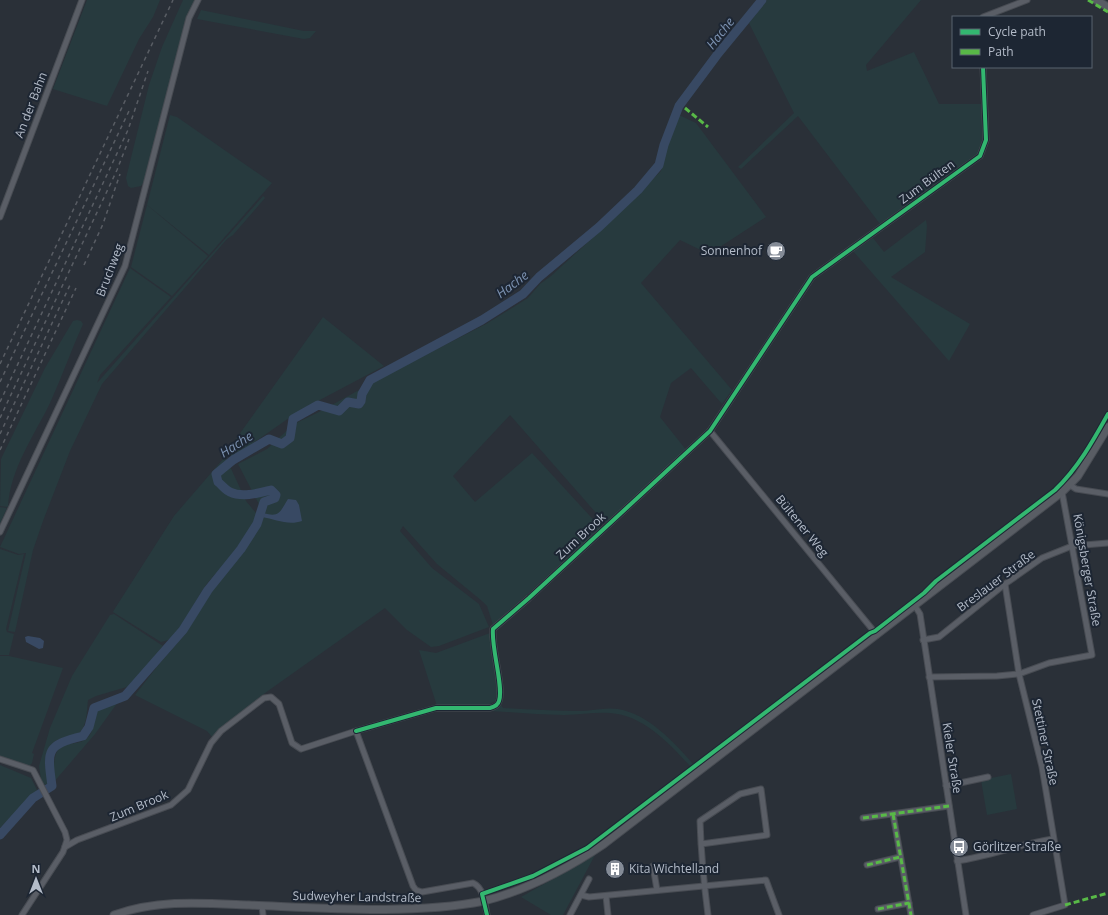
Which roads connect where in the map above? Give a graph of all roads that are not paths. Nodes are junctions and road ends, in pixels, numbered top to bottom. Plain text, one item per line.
1 (82, 0) edge
2 (198, 0) edge
3 (1028, 0) edge
4 (1096, 0) edge
5 (1108, 7) edge
6 (986, 16) edge
7 (983, 68) edge
8 (0, 217) edge
9 (812, 277) joint
10 (1108, 427) edge
11 (710, 431) junction
12 (1070, 486) junction
13 (1062, 492) junction
14 (1108, 494) edge
15 (0, 532) edge
16 (1108, 543) edge
17 (1072, 546) junction
18 (1005, 584) junction
19 (915, 606) junction
20 (877, 635) junction
21 (923, 640) junction
22 (1019, 674) junction
23 (929, 677) junction
24 (356, 731) junction
25 (0, 759) edge
26 (988, 777) dead end
27 (946, 786) junction
28 (949, 806) junction
29 (893, 814) junction
30 (863, 818) dead end
31 (1053, 839) junction
32 (701, 844) junction
33 (65, 847) junction
34 (900, 857) junction
35 (957, 861) junction
36 (867, 865) dead end
37 (653, 866) dead end
38 (589, 880) dead end
39 (704, 887) junction
40 (657, 890) junction
41 (581, 895) junction
42 (606, 896) junction
43 (484, 901) junction
44 (909, 903) junction
45 (262, 906) junction
46 (878, 909) dead end
47 (22, 915) edge
48 (114, 915) edge
49 (263, 915) edge
50 (487, 915) edge
51 (570, 915) edge
52 (608, 915) edge
53 (708, 915) edge
54 (779, 915) edge
55 (911, 915) edge
56 (966, 915) edge
57 (1034, 915) edge

1 - 8 street, An der Bahn
2 - 15 street, Bruchweg
3 - 6 street
4 - 5 main road
7 - 9 street, Zum Bülten
9 - 11 street, Zum Brook
10 - 12 main road, Sudweyher Landstraße
11 - 20 street, Bültener Weg
11 - 24 street, Zum Brook
12 - 13 main road, Sudweyher Landstraße
12 - 14 street
13 - 17 street, Königsberger Straße
13 - 19 main road, Sudweyher Landstraße
16 - 17 street, Breslauer Straße
17 - 18 street, Breslauer Straße
17 - 22 street, Königsberger Straße
18 - 21 street, Breslauer Straße
18 - 22 street, Stettiner Straße
19 - 20 main road, Sudweyher Landstraße
19 - 21 street, Kieler Straße
20 - 43 main road, Sudweyher Landstraße
21 - 23 street, Kieler Straße
22 - 23 street, Königsberger Straße
22 - 31 street, Stettiner Straße
23 - 27 street, Kieler Straße
24 - 33 street, Zum Brook
24 - 43 street
25 - 33 street
26 - 27 street
27 - 28 street, Kieler Straße
28 - 29 street
28 - 35 street, Kieler Straße
29 - 30 street
29 - 34 street
31 - 35 street
31 - 57 street, Stettiner Straße
32 - 32 street
32 - 39 street
33 - 47 street
34 - 36 street
34 - 44 street
35 - 56 street, Kieler Straße
37 - 40 street
38 - 41 street
39 - 40 street
39 - 53 street
39 - 54 street
40 - 42 street
41 - 42 street
41 - 51 street
42 - 52 street
43 - 45 main road, Sudweyher Landstraße
43 - 50 street
44 - 46 street
44 - 55 street
45 - 48 main road, Sudweyher Landstraße
45 - 49 street

